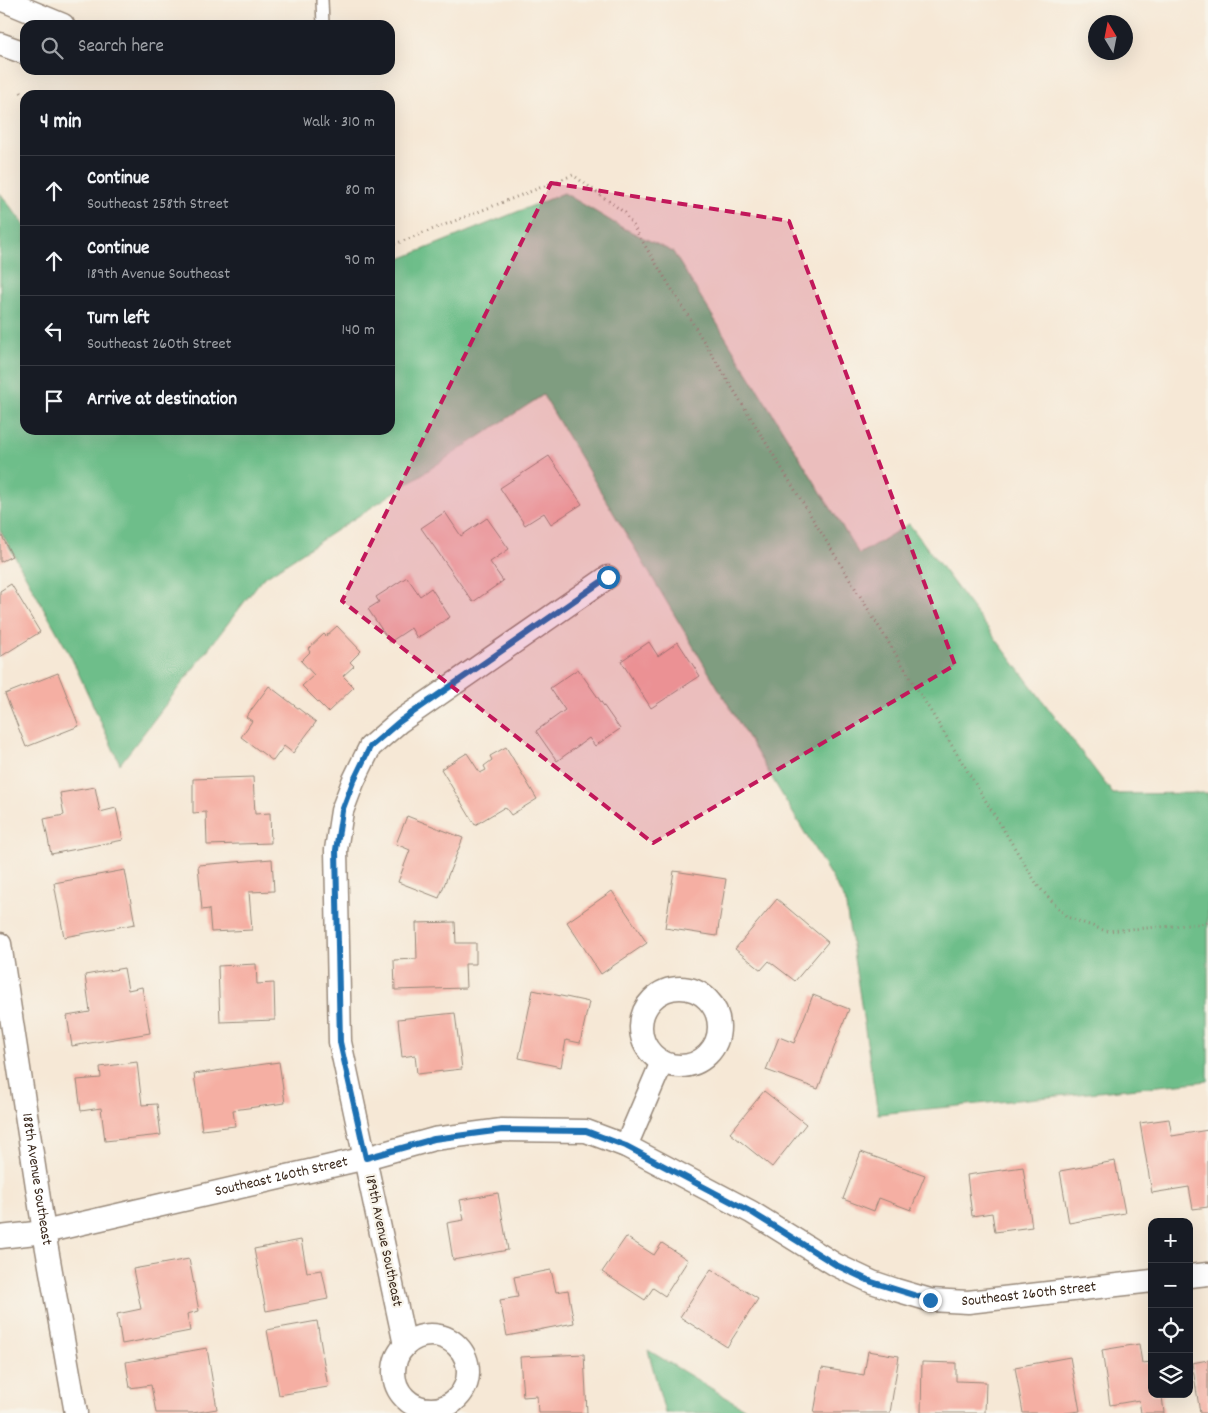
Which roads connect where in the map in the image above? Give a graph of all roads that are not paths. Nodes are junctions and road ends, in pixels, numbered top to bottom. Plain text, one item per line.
1 (3, 0) edge
2 (322, 0) edge
3 (51, 20) edge
4 (323, 20) edge
5 (0, 44) edge
6 (20, 51) edge
7 (608, 577) dead end
8 (0, 944) edge
9 (662, 1062) dead end
10 (626, 1146) junction
11 (366, 1158) junction
12 (44, 1232) junction
13 (0, 1237) edge
14 (1208, 1274) edge
15 (1193, 1276) edge
16 (1148, 1281) edge
17 (405, 1345) dead end
18 (76, 1413) edge

1 - 3 street
2 - 4 lane
5 - 6 street
7 - 11 street, 189th Avenue Southeast
8 - 12 street, 188th Avenue Southeast
9 - 10 street
10 - 11 street, Southeast 260th Street
10 - 16 street, Southeast 260th Street
11 - 12 street, Southeast 260th Street
11 - 17 street, 189th Avenue Southeast
12 - 13 street, Southeast 260th Street
12 - 18 street, 188th Avenue Southeast
14 - 15 street

